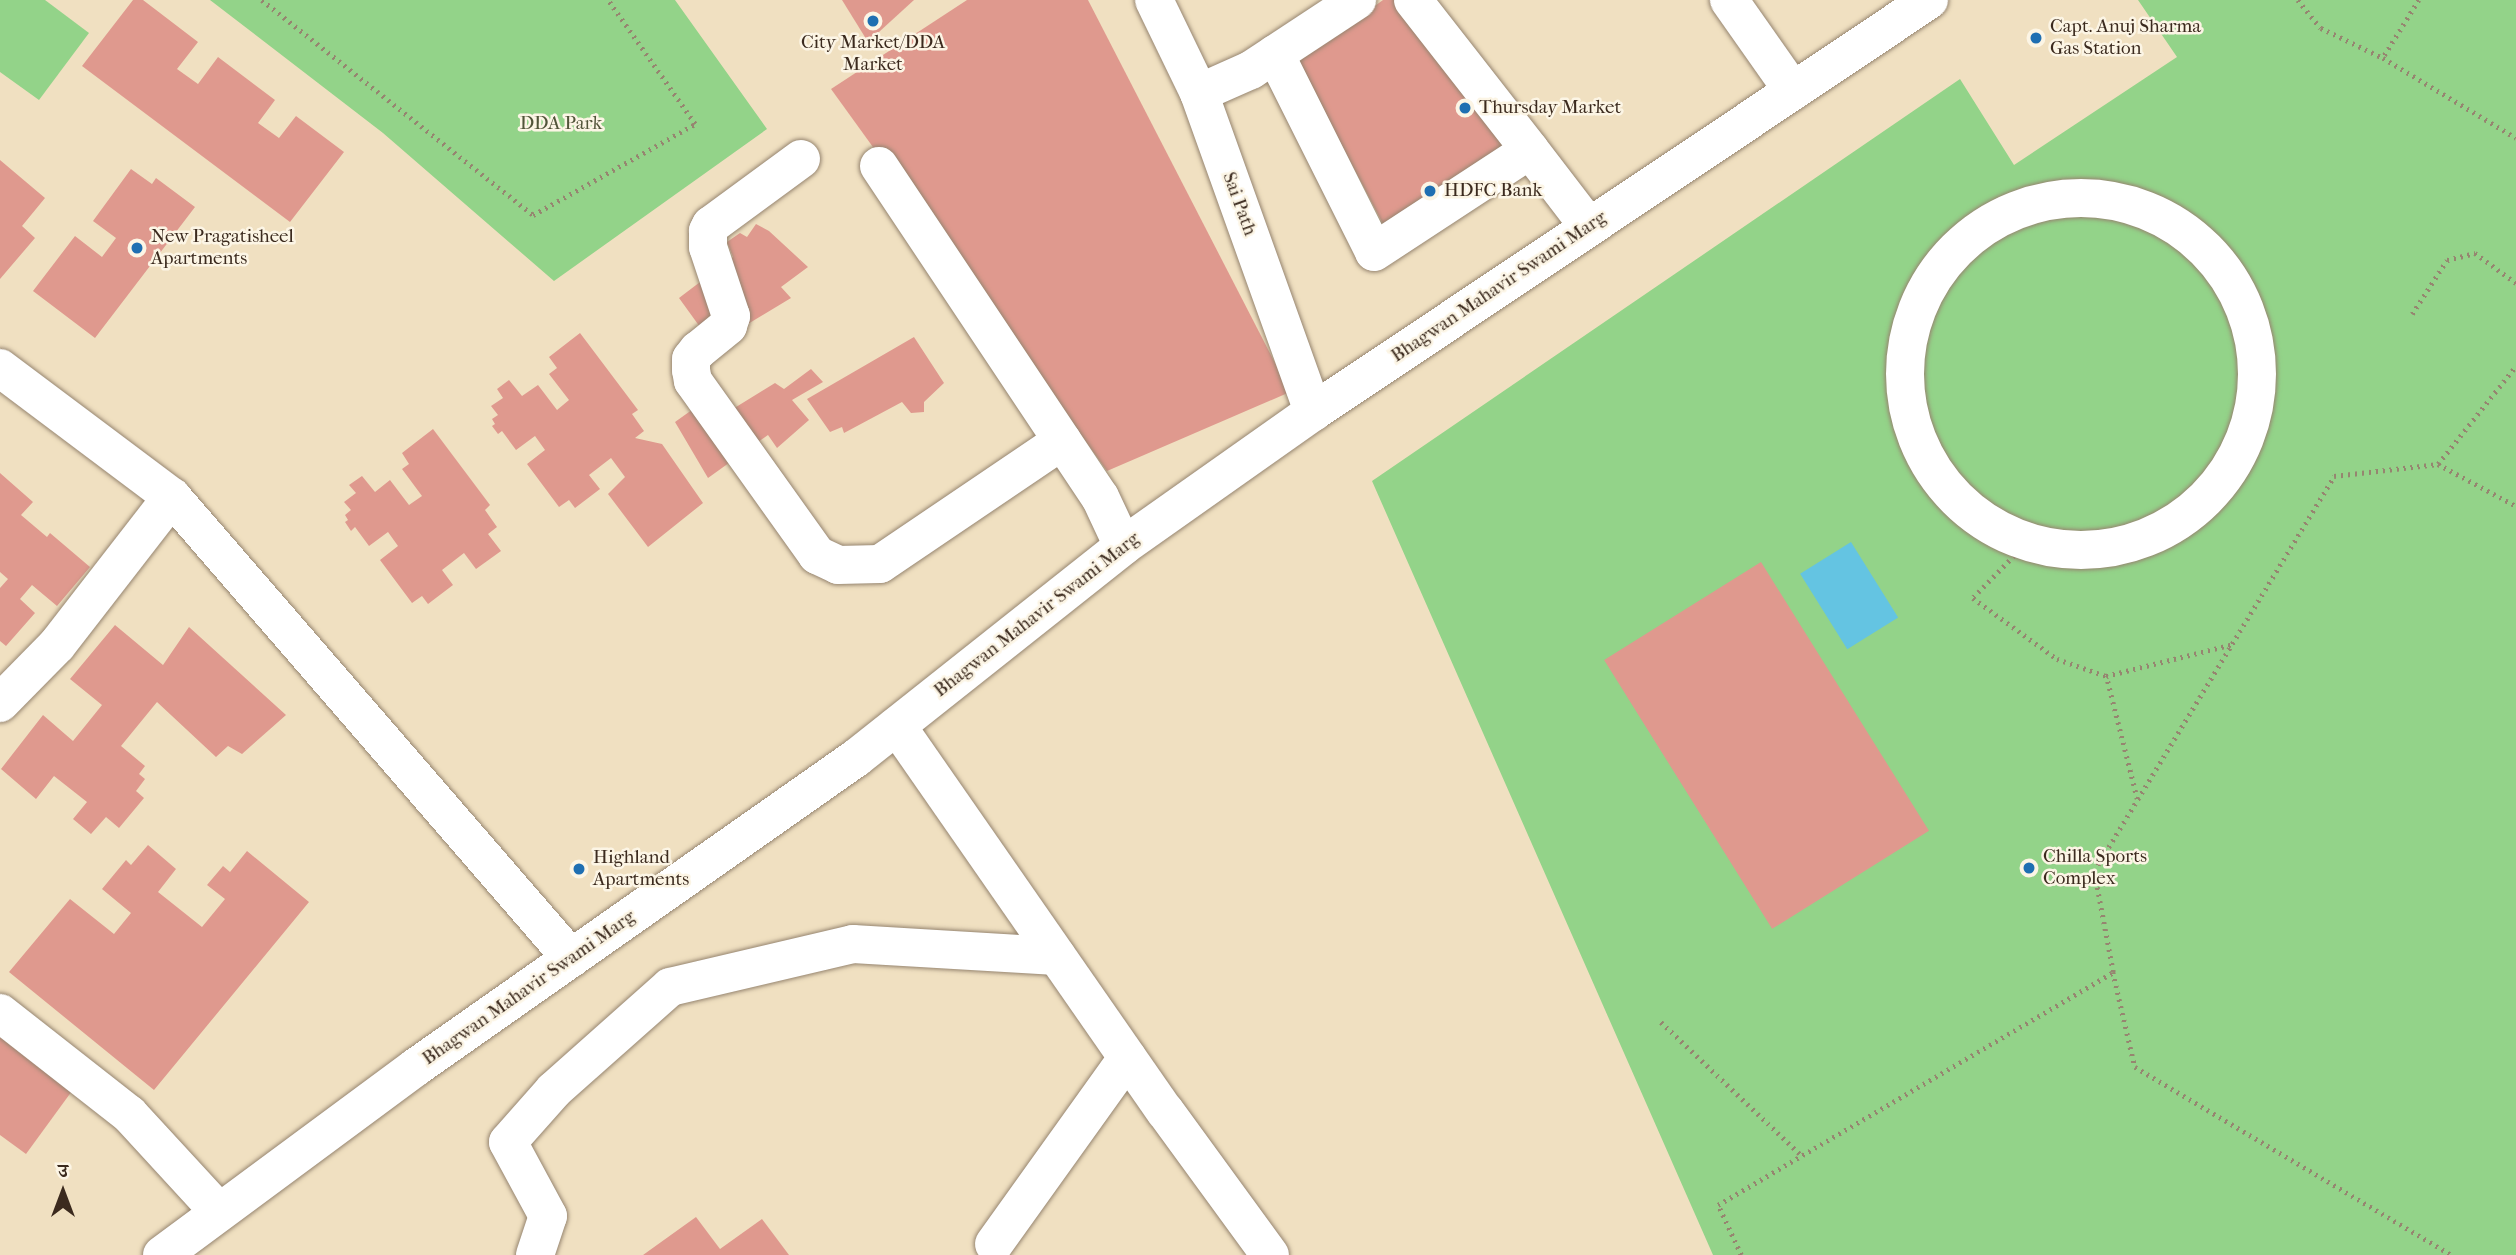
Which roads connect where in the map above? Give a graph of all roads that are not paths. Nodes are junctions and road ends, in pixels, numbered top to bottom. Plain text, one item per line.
1 (1154, 0) edge
2 (1357, 0) edge
3 (1413, 0) edge
4 (1729, 0) edge
5 (1929, 0) edge
6 (1275, 54) junction
7 (1793, 91) junction
8 (1199, 93) junction
9 (1530, 150) junction
10 (801, 159) dead end
11 (879, 166) dead end
12 (1589, 227) junction
13 (0, 368) edge
14 (1313, 412) junction
15 (1062, 442) junction
16 (172, 497) junction
17 (2029, 541) joint
18 (1123, 546) junction
19 (0, 703) edge
20 (897, 726) junction
21 (1057, 956) junction
22 (571, 958) junction
23 (0, 1013) edge
24 (1128, 1058) junction
25 (219, 1212) junction
26 (994, 1244) dead end
27 (162, 1255) edge
28 (535, 1255) edge
29 (1270, 1255) edge

1 - 8 street, Sai Path
2 - 6 street
3 - 9 street
4 - 7 street
5 - 7 street, Bhagwan Mahavir Swami Marg
6 - 8 street
6 - 9 street
7 - 12 street, Bhagwan Mahavir Swami Marg
8 - 14 street, Sai Path
9 - 12 street
10 - 15 street
11 - 15 street
12 - 14 street, Bhagwan Mahavir Swami Marg
13 - 16 street
14 - 18 street, Bhagwan Mahavir Swami Marg
15 - 18 street
16 - 19 street
16 - 22 street
17 - 17 street
18 - 20 street, Bhagwan Mahavir Swami Marg
20 - 21 street
20 - 22 street, Bhagwan Mahavir Swami Marg
21 - 24 street
21 - 28 street
22 - 25 street, Bhagwan Mahavir Swami Marg
23 - 25 street
24 - 26 street
24 - 29 street
25 - 27 street, Bhagwan Mahavir Swami Marg

